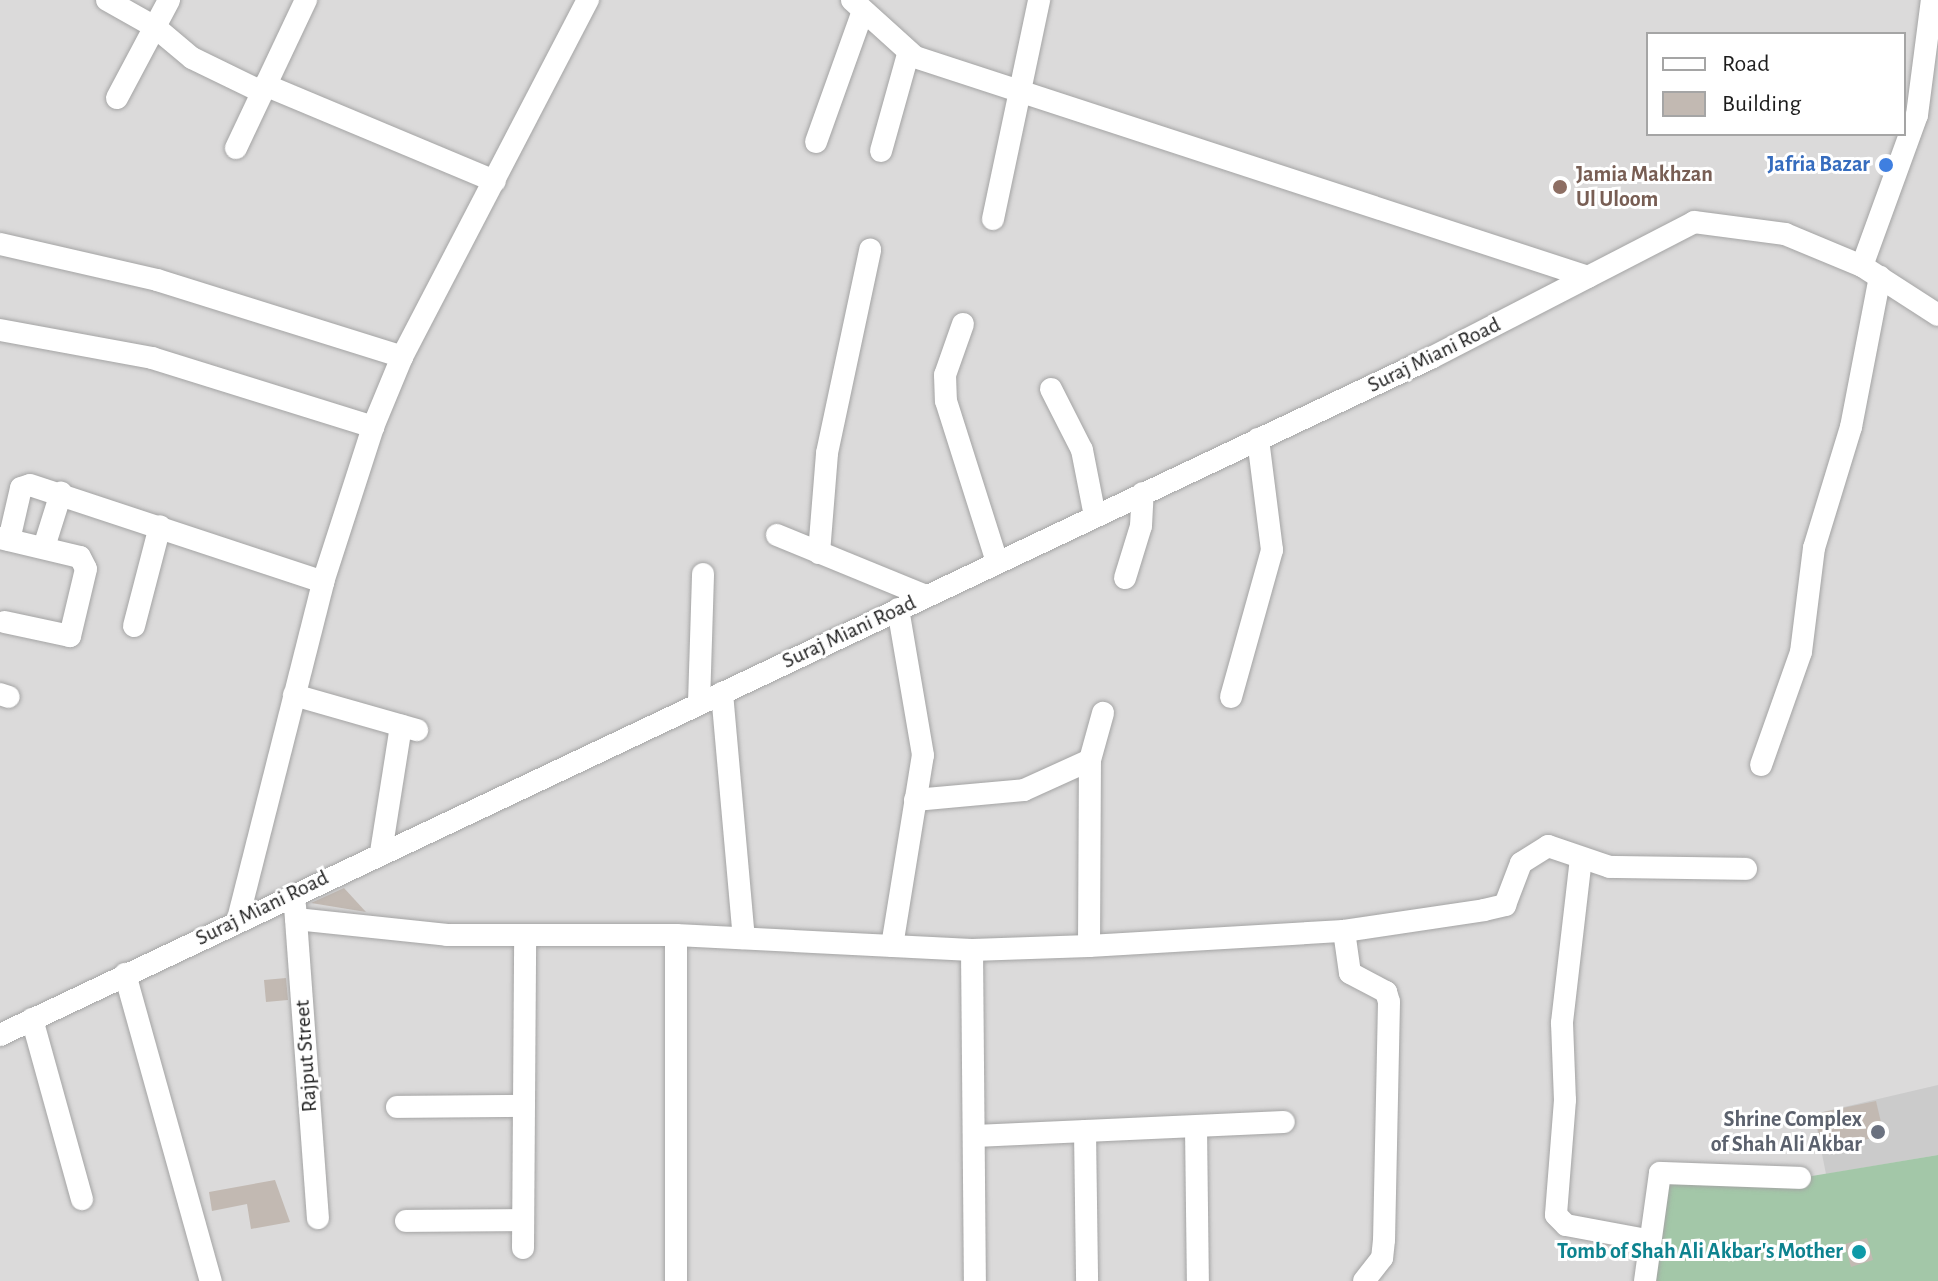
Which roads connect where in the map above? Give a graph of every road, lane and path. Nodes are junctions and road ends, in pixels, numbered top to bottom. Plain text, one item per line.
1 (107, 0) edge
2 (169, 0) edge
3 (306, 0) edge
4 (588, 0) edge
5 (1039, 0) edge
6 (1932, 0) edge
7 (857, 5) edge
8 (155, 27) junction
9 (1934, 38) edge
10 (908, 54) junction
11 (264, 88) junction
12 (1016, 92) junction
13 (117, 98) dead end
14 (816, 142) dead end
15 (236, 148) dead end
16 (881, 151) dead end
17 (495, 181) junction
18 (993, 219) dead end
19 (0, 244) edge
20 (870, 250) dead end
21 (1871, 272) junction
22 (1588, 277) junction
23 (1938, 315) edge
24 (963, 324) dead end
25 (0, 330) edge
26 (402, 357) junction
27 (1051, 389) dead end
28 (373, 427) junction
29 (1258, 439) junction
30 (61, 493) junction
31 (1143, 493) junction
32 (1095, 516) junction
33 (160, 526) junction
34 (777, 535) dead end
35 (5, 539) edge
36 (44, 547) junction
37 (819, 553) junction
38 (997, 562) junction
39 (703, 574) dead end
40 (1125, 578) dead end
41 (323, 582) junction
42 (926, 596) junction
43 (898, 609) junction
44 (4, 622) dead end
45 (134, 626) dead end
46 (722, 693) junction
47 (294, 695) junction
48 (1231, 697) dead end
49 (699, 703) junction
50 (1103, 713) dead end
51 (1090, 760) junction
52 (1761, 765) dead end
53 (915, 800) junction
54 (381, 852) junction
55 (1581, 858) junction
56 (1746, 869) dead end
57 (294, 893) junction
58 (238, 919) junction
59 (296, 919) junction
60 (1344, 931) junction
61 (525, 935) junction
62 (676, 935) junction
63 (744, 938) junction
64 (892, 946) junction
65 (1089, 946) junction
66 (972, 950) junction
67 (125, 974) junction
68 (32, 1019) junction
69 (0, 1035) edge
70 (524, 1106) junction
71 (397, 1107) dead end
72 (1284, 1122) dead end
73 (1196, 1127) junction
74 (1085, 1131) junction
75 (975, 1136) junction
76 (1800, 1178) dead end
77 (82, 1199) dead end
78 (318, 1218) dead end
79 (523, 1220) junction
80 (406, 1221) dead end
81 (1647, 1240) junction
82 (523, 1248) dead end
83 (211, 1281) edge
84 (676, 1281) edge
85 (975, 1281) edge
86 (1087, 1281) edge
87 (1198, 1281) edge
88 (1364, 1281) edge
89 (1645, 1281) edge

1 - 8 street
2 - 8 street
3 - 11 street
4 - 17 street
5 - 12 street
6 - 9 street
7 - 10 street
7 - 14 street
8 - 11 street
8 - 13 street
9 - 21 street
10 - 12 street
10 - 16 street
11 - 15 street
11 - 17 street
12 - 18 street
12 - 22 street
17 - 26 street
19 - 26 street
20 - 37 street
21 - 22 street, Suraj Miani Road
21 - 23 street
21 - 52 street
22 - 29 street, Suraj Miani Road
24 - 38 street
25 - 28 street
26 - 28 street
27 - 32 street
28 - 41 street
29 - 31 street, Suraj Miani Road
29 - 48 street
30 - 33 street
30 - 35 street
30 - 36 street
31 - 32 street, Suraj Miani Road
31 - 40 street
32 - 38 street, Suraj Miani Road
33 - 41 street
33 - 45 street
34 - 37 street
35 - 36 street
36 - 44 street
37 - 42 street
38 - 42 street, Suraj Miani Road
39 - 49 street
41 - 47 street
42 - 43 street, Suraj Miani Road
43 - 46 street, Suraj Miani Road
43 - 53 street
46 - 49 street, Suraj Miani Road
46 - 63 street
47 - 54 street
47 - 58 street
49 - 54 street, Suraj Miani Road
50 - 51 street
51 - 53 street
51 - 65 street
53 - 64 street
54 - 57 street, Suraj Miani Road
55 - 56 street
55 - 60 street
55 - 81 street
57 - 58 street, Suraj Miani Road
57 - 59 street, Rajput Street
58 - 67 street, Suraj Miani Road
59 - 61 street
59 - 78 street, Rajput Street
60 - 65 street
60 - 88 street
61 - 62 street
61 - 70 street
62 - 63 street
62 - 84 street
63 - 64 street
64 - 66 street
65 - 66 street
66 - 75 street
67 - 68 street, Suraj Miani Road
67 - 83 street
68 - 69 street, Suraj Miani Road
68 - 77 street
70 - 71 street
70 - 79 street
72 - 73 street
73 - 74 street
73 - 87 street
74 - 75 street
74 - 86 street
75 - 85 street
76 - 81 street
79 - 80 street
79 - 82 street
81 - 89 street

